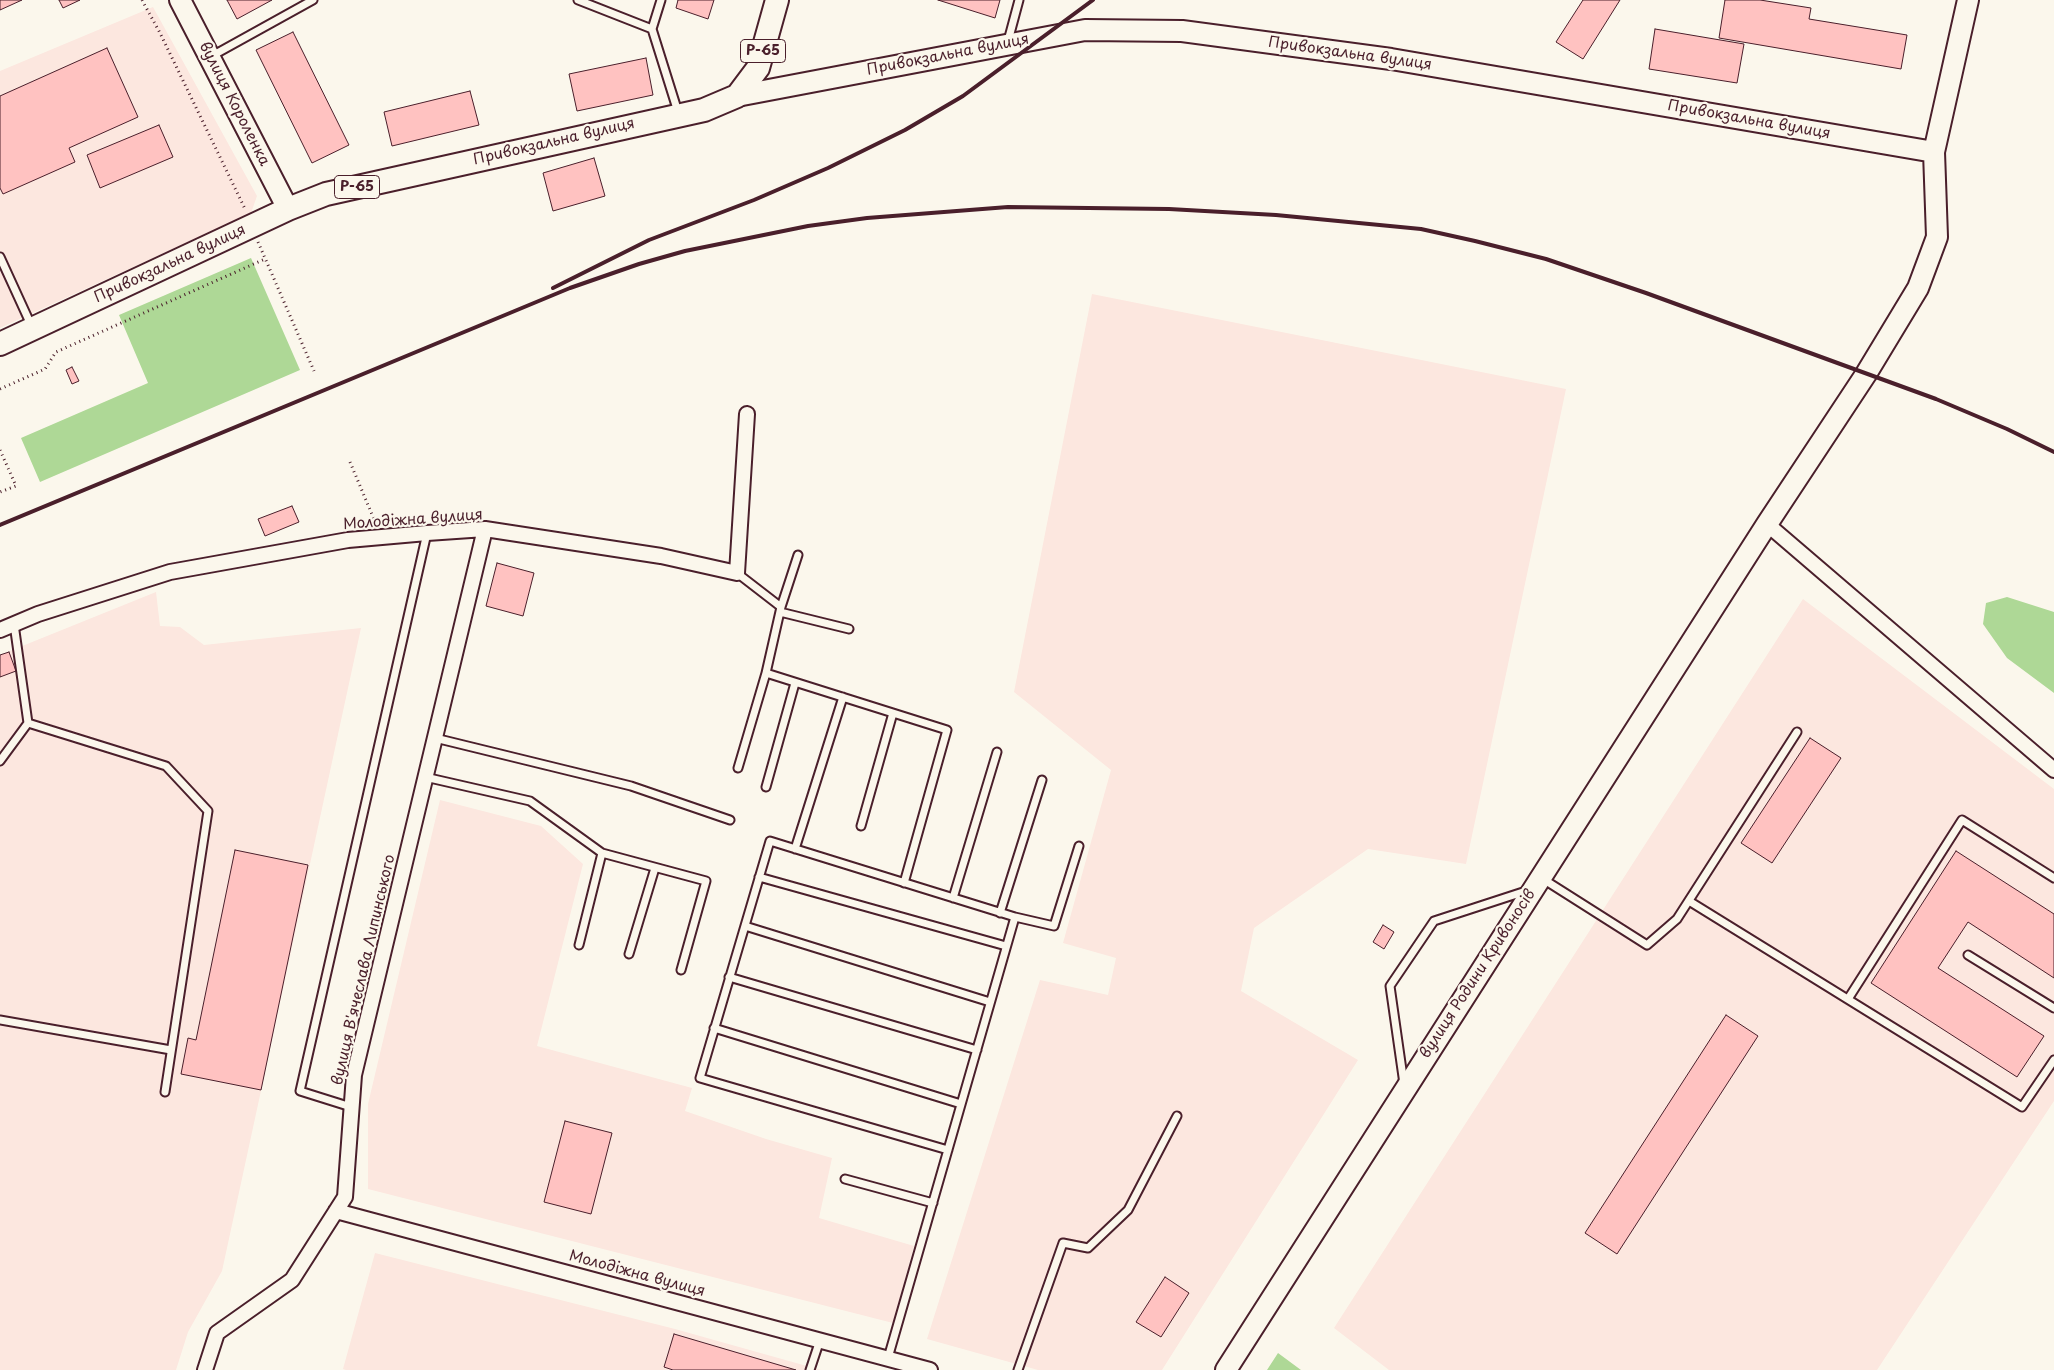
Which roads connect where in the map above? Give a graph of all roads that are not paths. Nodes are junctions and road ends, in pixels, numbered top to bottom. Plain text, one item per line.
1 (180, 0) edge
2 (314, 0) edge
3 (578, 0) edge
4 (661, 0) edge
5 (778, 0) edge
6 (1019, 0) edge
7 (1968, 0) edge
8 (652, 29) junction
9 (1007, 44) junction
10 (210, 57) junction
11 (737, 96) junction
12 (678, 115) junction
13 (1934, 152) junction
14 (288, 209) junction
15 (0, 257) edge
16 (32, 329) junction
17 (0, 344) edge
18 (747, 414) dead end
19 (1767, 524) junction
20 (485, 529) junction
21 (427, 532) junction
22 (798, 554) dead end
23 (737, 573) junction
24 (780, 610) junction
25 (14, 624) junction
26 (849, 629) dead end
27 (0, 630) edge
28 (766, 673) junction
29 (796, 682) junction
30 (843, 698) junction
31 (893, 713) junction
32 (28, 723) junction
33 (1797, 732) dead end
34 (435, 738) junction
35 (997, 752) dead end
36 (0, 761) edge
37 (738, 768) dead end
38 (2054, 770) edge
39 (426, 777) junction
40 (1042, 780) dead end
41 (766, 787) dead end
42 (730, 820) dead end
43 (861, 826) dead end
44 (1079, 846) dead end
45 (796, 849) junction
46 (602, 853) junction
47 (655, 868) junction
48 (759, 877) junction
49 (2054, 878) edge
50 (904, 883) junction
51 (1537, 883) junction
52 (953, 898) junction
53 (1689, 901) junction
54 (1000, 913) junction
55 (1015, 917) junction
56 (744, 926) junction
57 (579, 945) dead end
58 (1006, 946) junction
59 (629, 954) dead end
60 (1968, 955) dead end
61 (681, 970) dead end
62 (729, 977) junction
63 (1848, 999) junction
64 (990, 1002) junction
65 (2054, 1008) edge
66 (0, 1020) edge
67 (714, 1028) junction
68 (171, 1050) junction
69 (976, 1050) junction
70 (2054, 1060) edge
71 (1405, 1088) junction
72 (165, 1092) dead end
73 (961, 1104) junction
74 (351, 1107) junction
75 (1177, 1116) dead end
76 (948, 1150) junction
77 (845, 1179) dead end
78 (933, 1203) junction
79 (336, 1211) junction
80 (820, 1340) junction
81 (888, 1358) junction
82 (205, 1370) edge
83 (810, 1370) edge
84 (930, 1370) edge
85 (1018, 1370) edge
86 (1226, 1370) edge

1 - 10 main road, вулиця Короленка
2 - 10 lane
3 - 8 lane
4 - 8 lane
5 - 11 main road, Р-65
6 - 9 lane
7 - 13 main road, вулиця Родини Кривоносів
8 - 12 lane
9 - 11 main road, Привокзальна вулиця
9 - 13 main road, Привокзальна вулиця
10 - 14 main road, вулиця Короленка
11 - 12 main road, Привокзальна вулиця / Р-65
12 - 14 main road, Привокзальна вулиця / Р-65
13 - 19 main road, вулиця Родини Кривоносів
14 - 16 main road, Привокзальна вулиця / Р-65
15 - 16 lane
16 - 17 main road, Привокзальна вулиця / Р-65
18 - 23 street
19 - 38 street
19 - 51 main road, вулиця Родини Кривоносів
20 - 21 street, Молодіжна вулиця
20 - 23 street, Молодіжна вулиця
20 - 34 street, вулиця В'ячеслава Липинського
21 - 25 street, Молодіжна вулиця
21 - 74 lane
22 - 24 lane
23 - 24 lane
24 - 26 lane
24 - 28 lane
25 - 27 street, Молодіжна вулиця
25 - 32 lane
28 - 29 lane
28 - 37 lane
29 - 30 lane
29 - 41 lane
30 - 31 lane
30 - 45 lane
31 - 43 lane
31 - 50 lane
32 - 36 lane
32 - 68 lane
33 - 53 lane
34 - 39 street, вулиця В'ячеслава Липинського
34 - 42 lane
35 - 52 lane
39 - 46 lane
39 - 74 street, вулиця В'ячеслава Липинського
40 - 54 lane
44 - 55 lane
45 - 48 lane
45 - 50 lane
46 - 47 lane
46 - 57 lane
47 - 59 lane
47 - 61 lane
48 - 56 lane
48 - 58 lane
49 - 63 lane
50 - 52 lane
51 - 53 lane
51 - 71 main road, вулиця Родини Кривоносів
51 - 71 lane
52 - 54 lane
53 - 63 lane
54 - 55 lane
55 - 58 lane
56 - 62 lane
56 - 64 lane
58 - 64 lane
60 - 65 lane
62 - 67 lane
62 - 69 lane
63 - 70 lane
64 - 69 lane
66 - 68 lane
67 - 73 lane
67 - 76 lane
68 - 72 lane
69 - 73 lane
71 - 86 main road, вулиця Родини Кривоносів
73 - 76 lane
74 - 79 street, вулиця В'ячеслава Липинського
75 - 85 lane
76 - 78 lane
77 - 78 lane
78 - 81 lane
79 - 80 street, Молодіжна вулиця
79 - 82 street, вулиця В'ячеслава Липинського
80 - 81 street, Молодіжна вулиця
80 - 83 lane
81 - 84 street, Молодіжна вулиця

